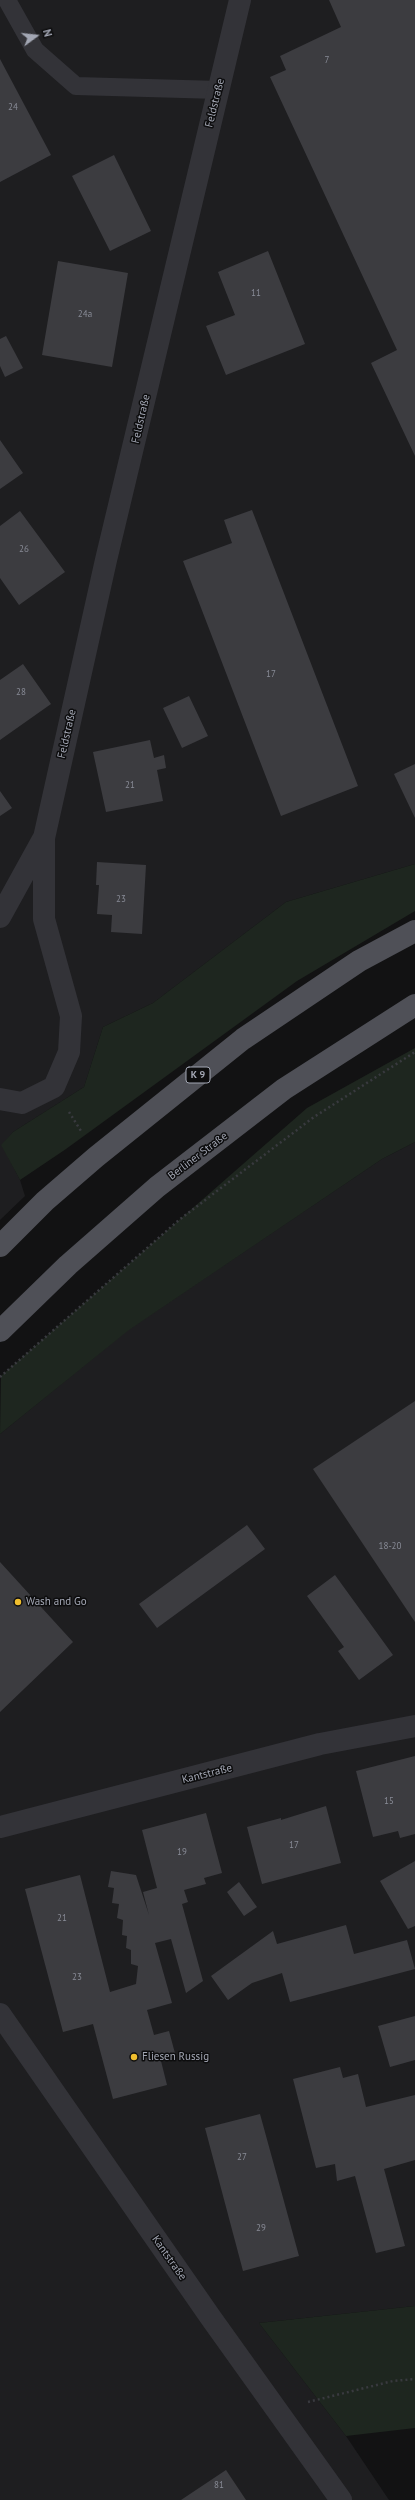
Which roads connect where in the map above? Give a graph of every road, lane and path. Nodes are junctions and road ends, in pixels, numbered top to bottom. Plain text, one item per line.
1 (8, 0) edge
2 (240, 0) edge
3 (218, 90) junction
4 (44, 838) junction
5 (0, 917) edge
6 (415, 931) edge
7 (415, 1005) edge
8 (415, 1052) edge
9 (54, 1087) junction
10 (0, 1099) edge
11 (96, 1157) junction
12 (0, 1246) edge
13 (0, 1331) edge
14 (0, 1377) edge
15 (415, 1726) edge
16 (0, 1827) edge
17 (0, 2014) edge
18 (415, 2379) edge
19 (281, 2416) junction
20 (341, 2500) edge

1 - 3 lane
2 - 3 street, Feldstraße
3 - 4 street, Feldstraße
4 - 5 street, Feldstraße
4 - 9 street, Feldstraße
6 - 11 main road, K 9
7 - 13 main road, Berliner Straße
8 - 14 path
9 - 10 street
9 - 11 path
11 - 12 main road, K 9
15 - 16 street, Kantstraße
17 - 19 street, Kantstraße
18 - 19 path
19 - 20 street, Kantstraße

